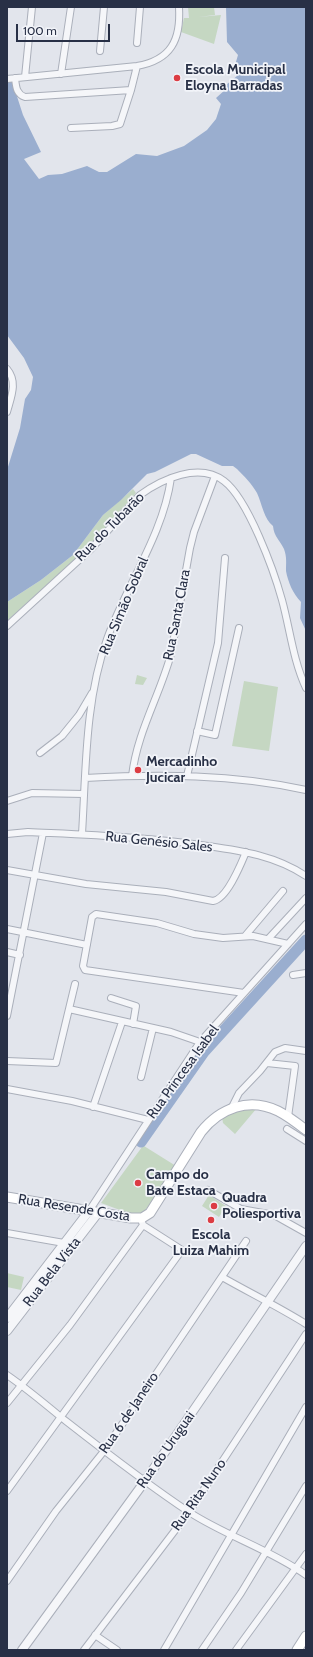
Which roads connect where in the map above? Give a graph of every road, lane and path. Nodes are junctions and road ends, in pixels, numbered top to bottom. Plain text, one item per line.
1 (32, 7) edge
2 (71, 7) edge
3 (104, 7) edge
4 (140, 7) edge
5 (179, 7) edge
6 (137, 43) dead end
7 (100, 51) dead end
8 (137, 66) junction
9 (61, 74) junction
10 (25, 77) junction
11 (15, 78) junction
12 (7, 79) edge
13 (131, 90) junction
14 (71, 128) dead end
15 (7, 369) edge
16 (7, 412) edge
17 (216, 476) junction
18 (171, 478) junction
19 (225, 558) dead end
20 (7, 626) edge
21 (239, 628) dead end
22 (306, 688) edge
23 (94, 690) junction
24 (197, 731) junction
25 (40, 753) dead end
26 (132, 776) junction
27 (187, 776) junction
28 (85, 778) junction
29 (306, 790) edge
30 (84, 794) junction
31 (7, 801) edge
32 (43, 833) junction
33 (7, 834) edge
34 (82, 834) junction
35 (246, 852) junction
36 (7, 870) edge
37 (35, 876) junction
38 (306, 876) edge
39 (283, 891) dead end
40 (306, 898) edge
41 (306, 924) edge
42 (7, 929) edge
43 (24, 933) junction
44 (245, 936) junction
45 (269, 938) junction
46 (288, 944) junction
47 (87, 945) junction
48 (7, 952) edge
49 (20, 955) junction
50 (306, 973) edge
51 (293, 975) dead end
52 (75, 984) dead end
53 (244, 993) junction
54 (112, 998) dead end
55 (69, 1009) junction
56 (7, 1014) edge
57 (122, 1022) junction
58 (133, 1024) junction
59 (153, 1028) junction
60 (200, 1042) junction
61 (306, 1051) edge
62 (7, 1061) edge
63 (267, 1063) junction
64 (141, 1077) dead end
65 (7, 1089) edge
66 (93, 1107) junction
67 (232, 1108) junction
68 (288, 1117) junction
69 (148, 1120) junction
70 (287, 1129) dead end
71 (306, 1130) edge
72 (306, 1141) edge
73 (208, 1190) dead end
74 (7, 1197) edge
75 (93, 1212) junction
76 (142, 1222) junction
77 (7, 1233) edge
78 (306, 1233) edge
79 (246, 1241) dead end
80 (64, 1243) junction
81 (306, 1246) edge
82 (222, 1277) junction
83 (268, 1302) junction
84 (10, 1309) edge
85 (7, 1318) edge
86 (306, 1324) edge
87 (7, 1331) edge
88 (306, 1334) edge
89 (7, 1375) edge
90 (21, 1385) junction
91 (7, 1403) edge
92 (306, 1408) edge
93 (61, 1417) junction
94 (104, 1451) junction
95 (145, 1481) junction
96 (306, 1486) edge
97 (7, 1491) edge
98 (189, 1512) junction
99 (232, 1536) junction
100 (267, 1552) junction
101 (306, 1554) edge
102 (296, 1568) junction
103 (306, 1575) edge
104 (7, 1581) edge
105 (95, 1635) junction
106 (305, 1640) edge
107 (22, 1650) edge
108 (84, 1650) edge
109 (117, 1650) edge
110 (164, 1650) edge
111 (202, 1650) edge
112 (236, 1650) edge
113 (297, 1650) edge

1 - 10 street
2 - 9 street
3 - 7 street
4 - 6 street
5 - 8 street
8 - 9 street
8 - 13 street
9 - 10 street
10 - 11 street
11 - 12 street
11 - 13 street
13 - 14 street
15 - 16 street
17 - 18 street, Rua do Tubarão
17 - 22 street
17 - 26 street, Rua Santa Clara
18 - 20 street, Rua do Tubarão
18 - 23 street, Rua Simão Sobral
19 - 24 street
21 - 24 street
23 - 25 street
23 - 28 street, Rua Simão Sobral
24 - 27 street
26 - 27 street
26 - 28 street
27 - 29 street
28 - 30 street, Rua Simão Sobral
30 - 31 street
30 - 34 street, Rua Simão Sobral
32 - 33 street, Rua Genésio Sales
32 - 34 street, Rua Genésio Sales
32 - 37 street
34 - 35 street, Rua Genésio Sales
35 - 37 street
35 - 38 street, Rua Genésio Sales
36 - 37 street
37 - 43 street
39 - 44 street
40 - 45 street
41 - 46 street, Rua Princesa Isabel
42 - 43 street
43 - 47 street
43 - 49 street
44 - 45 street
44 - 47 street
45 - 46 street
46 - 53 street, Rua Princesa Isabel
47 - 53 street
48 - 49 street
49 - 56 street
50 - 51 street
52 - 55 street
53 - 60 street, Rua Princesa Isabel
54 - 58 street
55 - 57 street
55 - 62 street
57 - 58 street
57 - 66 street
58 - 59 street
59 - 60 street
59 - 64 street
60 - 69 street, Rua Princesa Isabel
61 - 63 street
63 - 67 street
63 - 68 street
65 - 66 street
66 - 69 street
67 - 68 main road
67 - 76 main road
68 - 71 main road
69 - 75 street, Rua Princesa Isabel
70 - 72 street
73 - 78 street
74 - 75 main road, Rua Resende Costa
75 - 76 main road, Rua Resende Costa
75 - 80 street, Rua Bela Vista
75 - 87 street, Rua Bela Vista
76 - 90 street
76 - 93 street
77 - 80 street
79 - 82 street, Rua 6 de Janeiro
80 - 84 street, Rua Bela Vista
81 - 83 street, Rua do Uruguai
82 - 83 street
82 - 94 street, Rua 6 de Janeiro
83 - 86 street
83 - 95 street, Rua do Uruguai
84 - 85 street, Rua Bela Vista
88 - 98 street, Rua Rita Nuno
89 - 90 street
90 - 91 street
90 - 93 street
92 - 99 street
93 - 94 street
93 - 97 street
94 - 95 street
94 - 104 street, Rua 6 de Janeiro
95 - 98 street
95 - 107 street, Rua do Uruguai
96 - 100 street
98 - 99 street
98 - 105 street, Rua Rita Nuno
99 - 100 street
99 - 110 street
100 - 102 street
100 - 111 street
101 - 102 street
102 - 103 street
102 - 112 street
105 - 108 street, Rua Rita Nuno
105 - 109 street
106 - 113 main road

